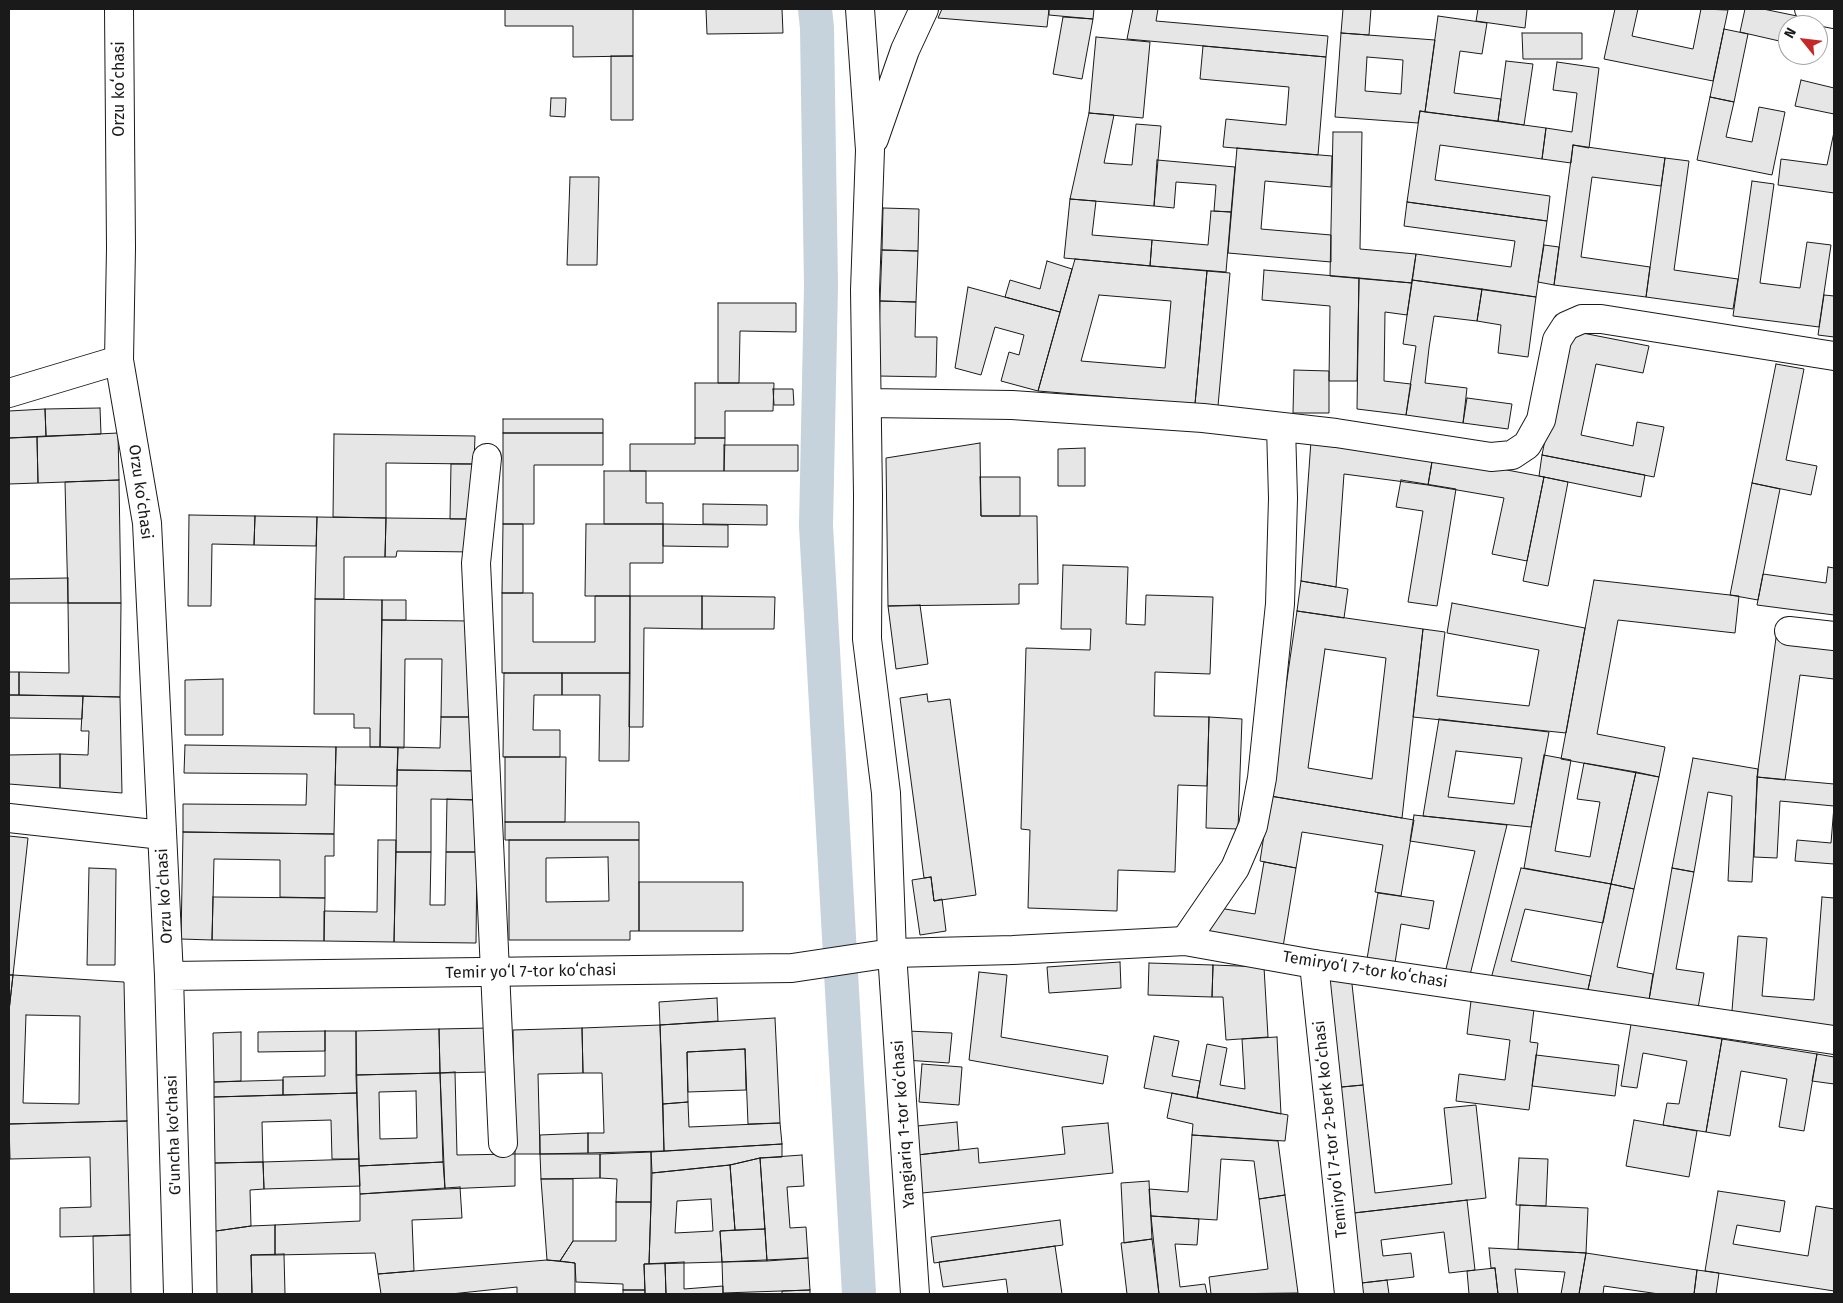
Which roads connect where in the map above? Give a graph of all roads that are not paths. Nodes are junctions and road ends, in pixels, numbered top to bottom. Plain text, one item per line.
1 (120, 9) edge
2 (860, 9) edge
3 (924, 9) edge
4 (1809, 9) edge
5 (1834, 14) edge
6 (870, 150) junction
7 (1834, 356) edge
8 (119, 360) junction
9 (9, 393) edge
10 (867, 403) junction
11 (1281, 427) junction
12 (487, 458) dead end
13 (1790, 630) dead end
14 (1834, 636) edge
15 (9, 818) edge
16 (162, 835) junction
17 (1185, 941) junction
18 (892, 953) junction
19 (1314, 964) junction
20 (495, 972) junction
21 (169, 976) junction
22 (1834, 1040) edge
23 (503, 1143) dead end
24 (178, 1294) edge
25 (915, 1294) edge
26 (1349, 1294) edge

1 - 8 street, Orzu koʻchasi
2 - 6 street
3 - 6 street
4 - 5 street
6 - 10 street, Yangiariq 1-tor koʻchasi
7 - 11 street
8 - 9 street
8 - 16 street, Orzu koʻchasi
10 - 11 street
10 - 18 street, Yangiariq 1-tor koʻchasi
11 - 17 street
12 - 20 street
13 - 14 street
15 - 16 street
16 - 21 street, Orzu koʻchasi
17 - 18 street, Temiryoʻl 7-tor koʻchasi
17 - 19 street, Temiryoʻl 7-tor koʻchasi
18 - 20 street, Temir yoʻl 7-tor koʻchasi
18 - 25 street, Yangiariq 1-tor koʻchasi
19 - 22 street, Temiryoʻl 7-tor koʻchasi
19 - 26 street, Temiryoʻl 7-tor 2-berk koʻchasi
20 - 21 street, Temir yoʻl 7-tor koʻchasi
20 - 23 street
21 - 24 street, G'uncha ko'chasi

